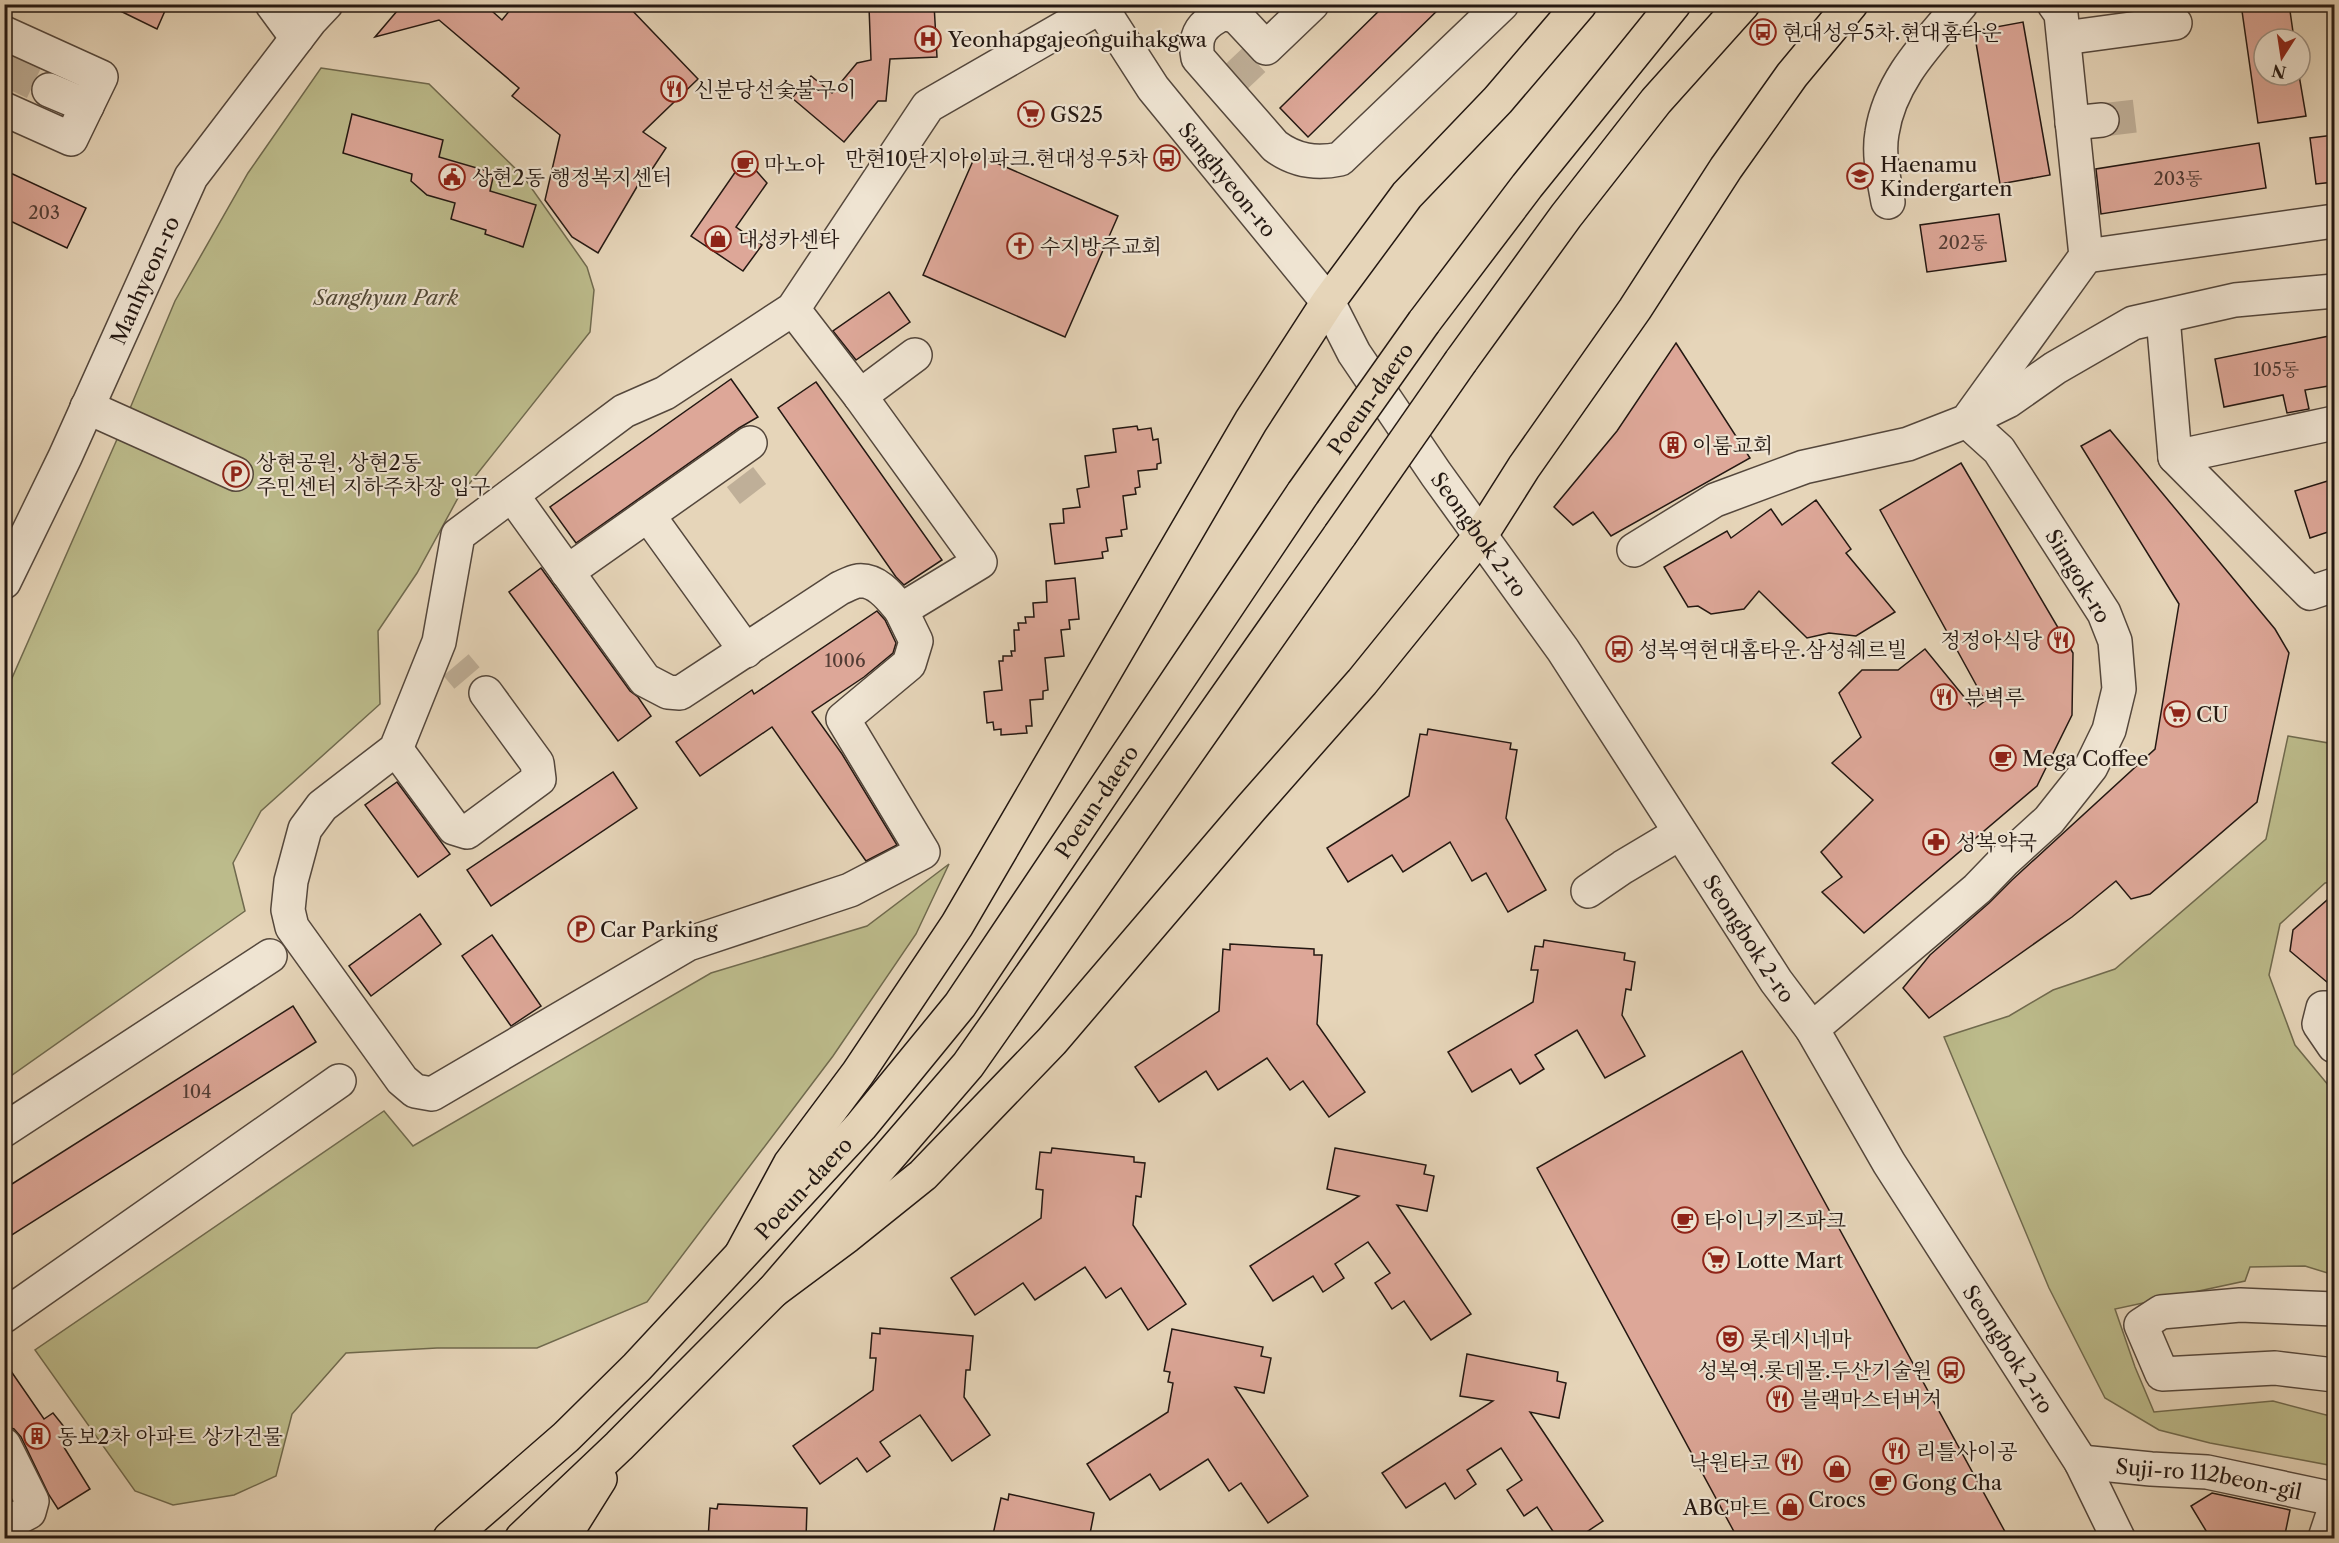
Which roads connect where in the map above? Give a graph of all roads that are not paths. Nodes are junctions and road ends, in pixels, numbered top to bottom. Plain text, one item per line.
1 (272, 4) edge
2 (326, 4) edge
3 (1312, 4) edge
4 (1502, 4) edge
5 (1580, 4) edge
6 (1674, 4) edge
7 (1743, 4) edge
8 (1851, 4) edge
9 (1961, 4) edge
10 (2054, 4) edge
11 (1099, 6) edge
12 (2175, 22) dead end
13 (4, 33) edge
14 (297, 38) junction
15 (2064, 38) junction
16 (49, 90) tunnel mouth
17 (87, 106) junction
18 (4, 109) edge
19 (1887, 202) dead end
20 (2334, 221) edge
21 (2086, 256) junction
22 (2334, 291) edge
23 (1328, 302) junction
24 (793, 309) junction
25 (2163, 316) junction
26 (1354, 353) joint
27 (915, 355) dead end
28 (860, 396) junction
29 (87, 407) junction
30 (1967, 421) junction
31 (2334, 423) edge
32 (2175, 457) junction
33 (739, 460) dead end
34 (236, 474) dead end
35 (512, 495) junction
36 (648, 515) junction
37 (1481, 535) junction
38 (1634, 550) dead end
39 (567, 572) junction
40 (4, 582) edge
41 (2334, 585) edge
42 (901, 610) junction
43 (746, 651) junction
44 (486, 693) tunnel mouth
45 (396, 749) junction
46 (1680, 833) junction
47 (1588, 891) dead end
48 (270, 956) dead end
49 (2334, 1008) edge
50 (1812, 1029) junction
51 (2334, 1046) edge
52 (339, 1081) dead end
53 (4, 1130) edge
54 (742, 1253) junction
55 (773, 1291) junction
56 (2334, 1309) edge
57 (4, 1316) edge
58 (2334, 1375) edge
59 (4, 1445) edge
60 (619, 1446) junction
61 (2081, 1462) junction
62 (2334, 1499) edge
63 (2334, 1511) edge
64 (4, 1525) edge
65 (450, 1539) edge
66 (522, 1539) edge
67 (563, 1539) edge
68 (2118, 1539) edge
69 (2325, 1539) edge

1 - 14 street
2 - 14 street, Manhyeon-ro
3 - 4 street
5 - 23 main road
6 - 54 main road, Poeun-daero, bridge
7 - 55 main road, Poeun-daero, bridge
8 - 37 main road
9 - 19 street
10 - 15 street
11 - 23 street, Sanghyeon-ro
11 - 24 street
12 - 15 street
13 - 17 street
14 - 29 street, Manhyeon-ro
15 - 21 street
16 - 17 street
17 - 18 street
20 - 21 street
21 - 30 street
22 - 25 street
23 - 26 street, Sanghyeon-ro
23 - 54 main road
24 - 28 street
24 - 35 street
25 - 30 street
25 - 32 street
26 - 37 street, Seongbok 2-ro
27 - 28 street
28 - 42 street
29 - 34 street
29 - 40 street, Manhyeon-ro
30 - 38 street
30 - 50 street, Simgok-ro
31 - 32 street
32 - 41 street
33 - 36 street
35 - 39 street
35 - 45 street
36 - 39 street
36 - 43 street
37 - 46 street, Seongbok 2-ro
37 - 55 main road
39 - 43 street
42 - 43 street
42 - 45 street
44 - 45 street
46 - 47 street
46 - 50 street, Seongbok 2-ro
48 - 53 street
49 - 51 street
50 - 61 street, Seongbok 2-ro
52 - 57 street
54 - 65 main road, Poeun-daero
55 - 60 main road, Poeun-daero
56 - 58 street
59 - 64 street
60 - 66 main road, Poeun-daero
60 - 67 main road
61 - 62 street, Suji-ro 112beon-gil
61 - 68 street, Seongbok 2-ro
63 - 69 street

